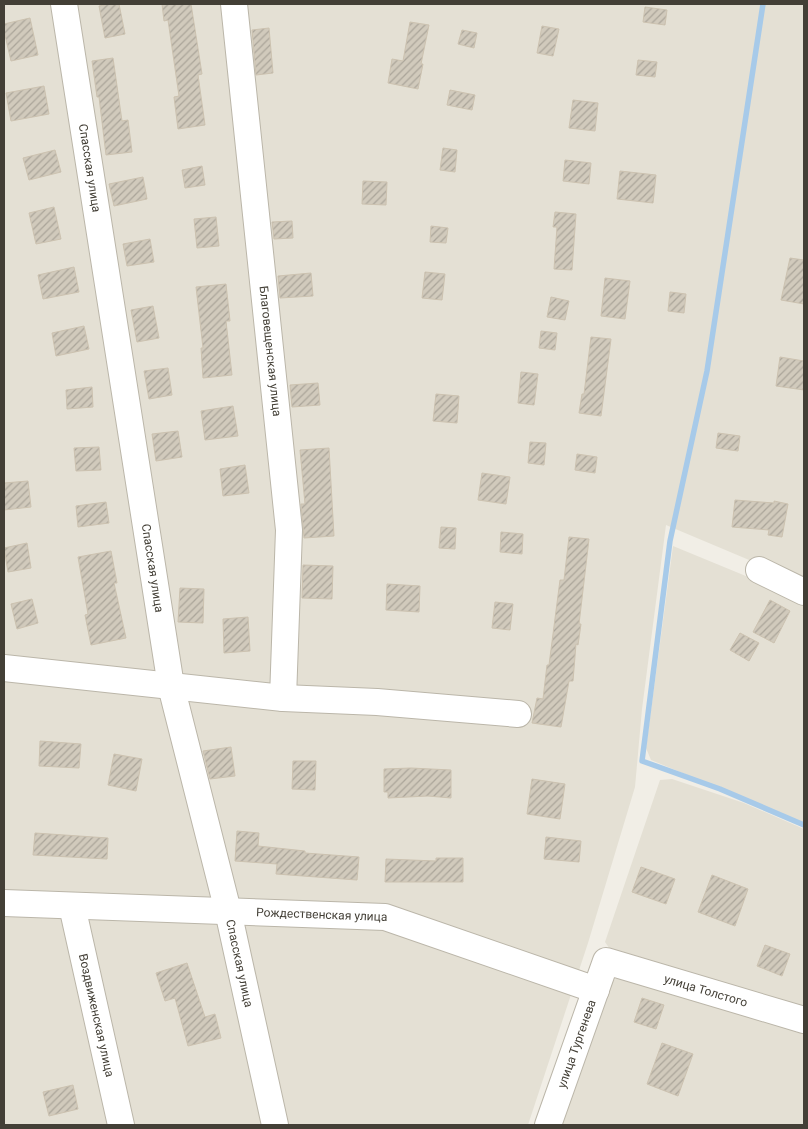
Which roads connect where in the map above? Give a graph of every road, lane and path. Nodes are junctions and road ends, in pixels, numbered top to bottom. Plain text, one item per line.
1 (64, 4) edge
2 (234, 4) edge
3 (759, 570) dead end
4 (804, 592) edge
5 (5, 661) edge
6 (171, 686) junction
7 (283, 698) junction
8 (518, 714) dead end
9 (4, 903) edge
10 (72, 906) junction
11 (228, 912) junction
12 (606, 961) joint
13 (596, 990) junction
14 (804, 1020) edge
15 (121, 1125) edge
16 (275, 1125) edge
17 (548, 1125) edge

1 - 6 street, Спасская улица
2 - 7 street, Благовещенская улица
3 - 4 street
5 - 6 street
6 - 7 street
6 - 11 street, Спасская улица
7 - 8 street
9 - 10 street, Рождественская улица
10 - 11 street, Рождественская улица
10 - 15 street, Воздвиженская улица
11 - 13 street, Рождественская улица
11 - 16 street, Спасская улица
12 - 13 street, улица Тургенева
12 - 14 street, улица Толстого
13 - 17 street, улица Тургенева

